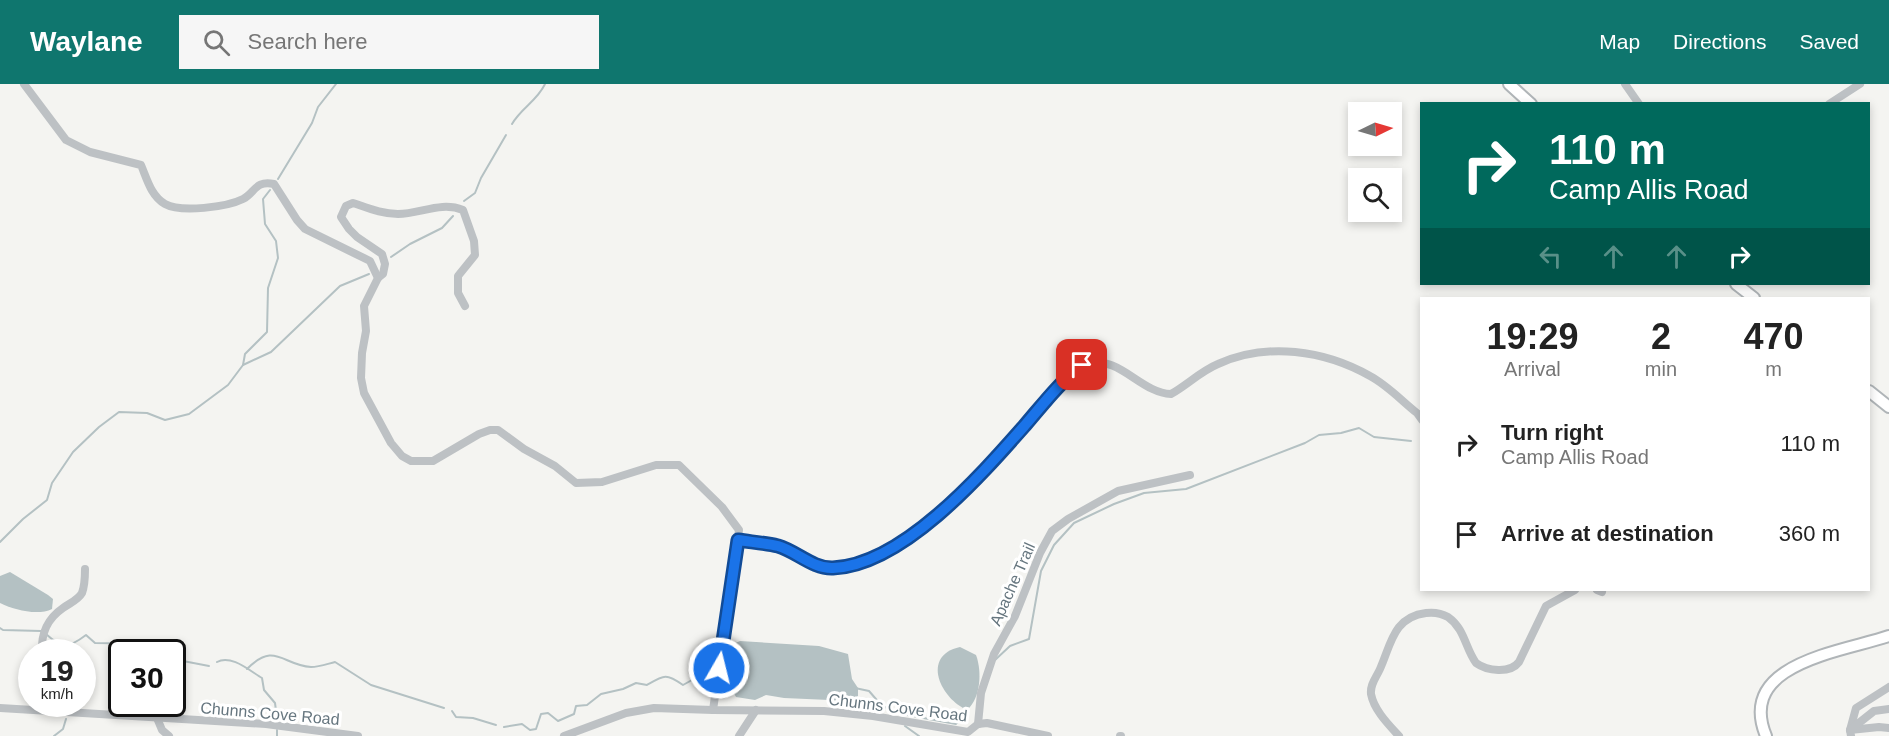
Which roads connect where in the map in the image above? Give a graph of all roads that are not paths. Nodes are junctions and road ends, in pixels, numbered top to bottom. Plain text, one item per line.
1 (24, 84) edge
2 (1509, 84) edge
3 (1626, 84) edge
4 (1860, 84) edge
5 (1529, 102) edge
6 (1638, 102) edge
7 (1832, 102) edge
8 (378, 278) junction
9 (1737, 285) edge
10 (1753, 297) edge
11 (465, 306) dead end
12 (1870, 392) edge
13 (1889, 407) edge
14 (1420, 417) edge
15 (1190, 475) dead end
16 (738, 540) junction
17 (85, 569) dead end
18 (1573, 591) edge
19 (1889, 636) edge
20 (43, 639) edge
21 (1889, 687) edge
22 (0, 708) edge
23 (18, 708) edge
24 (713, 710) junction
25 (756, 710) junction
26 (1889, 710) edge
27 (96, 712) edge
28 (158, 718) junction
29 (978, 724) junction
30 (1889, 728) edge
31 (1851, 733) edge
32 (169, 736) edge
33 (358, 736) edge
34 (564, 736) edge
35 (739, 736) edge
36 (1048, 736) edge
37 (1399, 736) edge
38 (1766, 736) edge

1 - 8 street
2 - 5 main road
3 - 6 street
4 - 7 street
8 - 11 street
8 - 16 street
9 - 10 main road
12 - 13 main road
14 - 16 street
15 - 29 street, Apache Trail
16 - 24 street
17 - 20 street
18 - 37 street
19 - 38 main road
21 - 31 street
22 - 23 street, Chunns Cove Road
24 - 25 street, Chunns Cove Road
24 - 34 street, Chunns Cove Road
25 - 29 street, Chunns Cove Road
25 - 35 street
26 - 31 street
27 - 28 street, Chunns Cove Road
28 - 32 street
28 - 33 street, Chunns Cove Road
29 - 36 street, Chunns Cove Road
30 - 31 street

